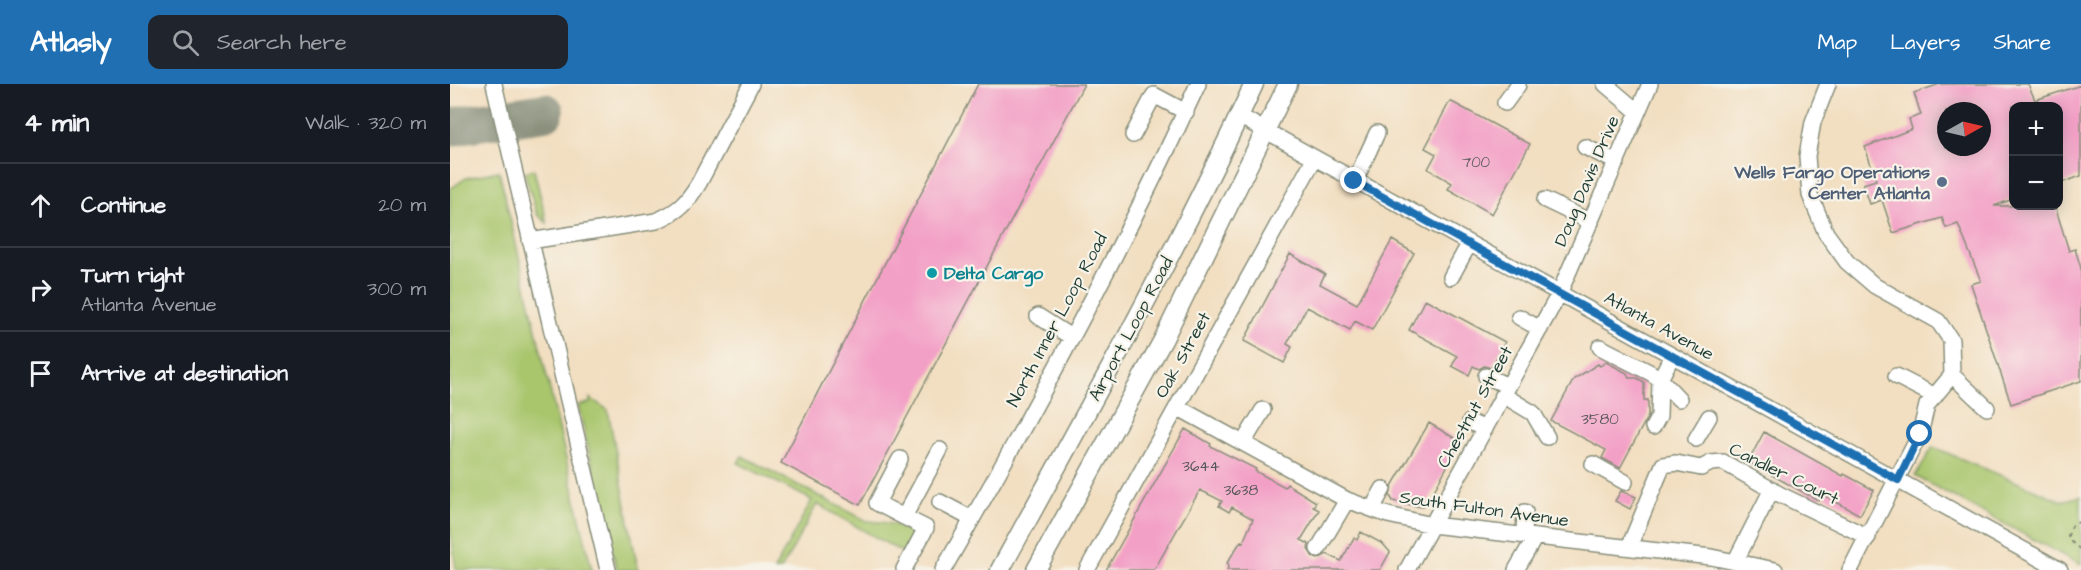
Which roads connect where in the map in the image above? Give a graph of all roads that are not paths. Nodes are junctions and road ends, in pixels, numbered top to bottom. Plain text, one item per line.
1 (494, 84) edge
2 (751, 84) edge
3 (1198, 84) edge
4 (1254, 84) edge
5 (1288, 84) edge
6 (1605, 84) edge
7 (1646, 84) edge
8 (1828, 84) edge
9 (1518, 85) edge
10 (1505, 103) dead end
11 (1186, 112) junction
12 (1638, 112) junction
13 (1239, 116) junction
14 (1266, 131) junction
15 (1377, 133) dead end
16 (1133, 135) dead end
17 (1585, 147) dead end
18 (1314, 159) junction
19 (1617, 162) junction
20 (1354, 181) junction
21 (1545, 200) dead end
22 (1591, 222) junction
23 (530, 241) junction
24 (1469, 244) junction
25 (1451, 277) dead end
26 (1559, 294) junction
27 (1038, 316) dead end
28 (1520, 317) dead end
29 (1540, 329) junction
30 (1071, 337) junction
31 (1600, 347) dead end
32 (1672, 356) junction
33 (1952, 375) junction
34 (1486, 376) dead end
35 (1896, 376) dead end
36 (1660, 379) junction
37 (1506, 391) junction
38 (1935, 396) junction
39 (1679, 399) dead end
40 (1177, 407) junction
41 (1988, 408) dead end
42 (1263, 410) dead end
43 (1709, 417) dead end
44 (1470, 422) dead end
45 (1653, 427) dead end
46 (1485, 429) junction
47 (1547, 437) dead end
48 (1696, 439) dead end
49 (1243, 443) junction
50 (939, 450) dead end
51 (900, 459) dead end
52 (1593, 464) dead end
53 (1898, 480) junction
54 (1625, 482) dead end
55 (1383, 489) dead end
56 (1772, 489) junction
57 (1347, 500) junction
58 (940, 502) dead end
59 (1372, 509) junction
60 (1525, 512) dead end
61 (904, 518) junction
62 (972, 519) junction
63 (1432, 525) junction
64 (1529, 536) junction
65 (1868, 537) junction
66 (1629, 548) junction
67 (1318, 549) dead end
68 (1735, 562) junction
69 (904, 569) edge
70 (608, 570) edge
71 (943, 570) edge
72 (1000, 570) edge
73 (1036, 570) edge
74 (1087, 570) edge
75 (1407, 570) edge
76 (1516, 570) edge
77 (1775, 570) edge
78 (1850, 570) edge
79 (2060, 570) edge

1 - 23 street
2 - 23 street
3 - 11 street, North Inner Loop Road
4 - 13 main road, Airport Loop Road
5 - 14 main road, Airport Loop Road
6 - 12 street
7 - 12 street, Doug Davis Drive
8 - 33 street
9 - 10 street
11 - 16 street
11 - 30 street, North Inner Loop Road
12 - 19 street, Doug Davis Drive
13 - 14 street, Atlanta Avenue
13 - 72 main road, Airport Loop Road
14 - 18 street, Atlanta Avenue
14 - 73 main road, Airport Loop Road
15 - 20 street
17 - 19 street
18 - 20 street, Atlanta Avenue
18 - 40 street, Oak Street
19 - 22 street, Doug Davis Drive
20 - 24 street, Atlanta Avenue
21 - 22 street
22 - 26 street, Doug Davis Drive
23 - 70 street
24 - 25 street
24 - 26 street, Atlanta Avenue
26 - 29 street, Chestnut Street
26 - 32 street, Atlanta Avenue
27 - 30 street
28 - 29 street
29 - 37 street, Chestnut Street
30 - 62 street, North Inner Loop Road
31 - 36 street
32 - 36 street
32 - 53 street, Atlanta Avenue
33 - 38 street
33 - 41 street
34 - 37 street
35 - 38 street
36 - 39 street
36 - 45 street
37 - 46 street, Chestnut Street
37 - 47 street
38 - 53 street
40 - 49 street, South Fulton Avenue
40 - 74 street, Oak Street
42 - 49 street
43 - 48 street
44 - 46 street
46 - 63 street, Chestnut Street
49 - 57 street, South Fulton Avenue
50 - 61 street
51 - 61 street
52 - 54 street
53 - 65 street
53 - 79 street, Atlanta Avenue
55 - 59 street
56 - 65 street, Candler Court
56 - 66 street, Candler Court
56 - 68 street
57 - 59 street, South Fulton Avenue
57 - 67 street
58 - 62 street
59 - 63 street, South Fulton Avenue
60 - 64 street
61 - 69 street
62 - 71 street, North Inner Loop Road
63 - 64 street, South Fulton Avenue
63 - 75 street, Chestnut Street
64 - 66 street, South Fulton Avenue
64 - 76 street
65 - 78 street
66 - 68 street, South Fulton Avenue
68 - 77 street, South Fulton Avenue

